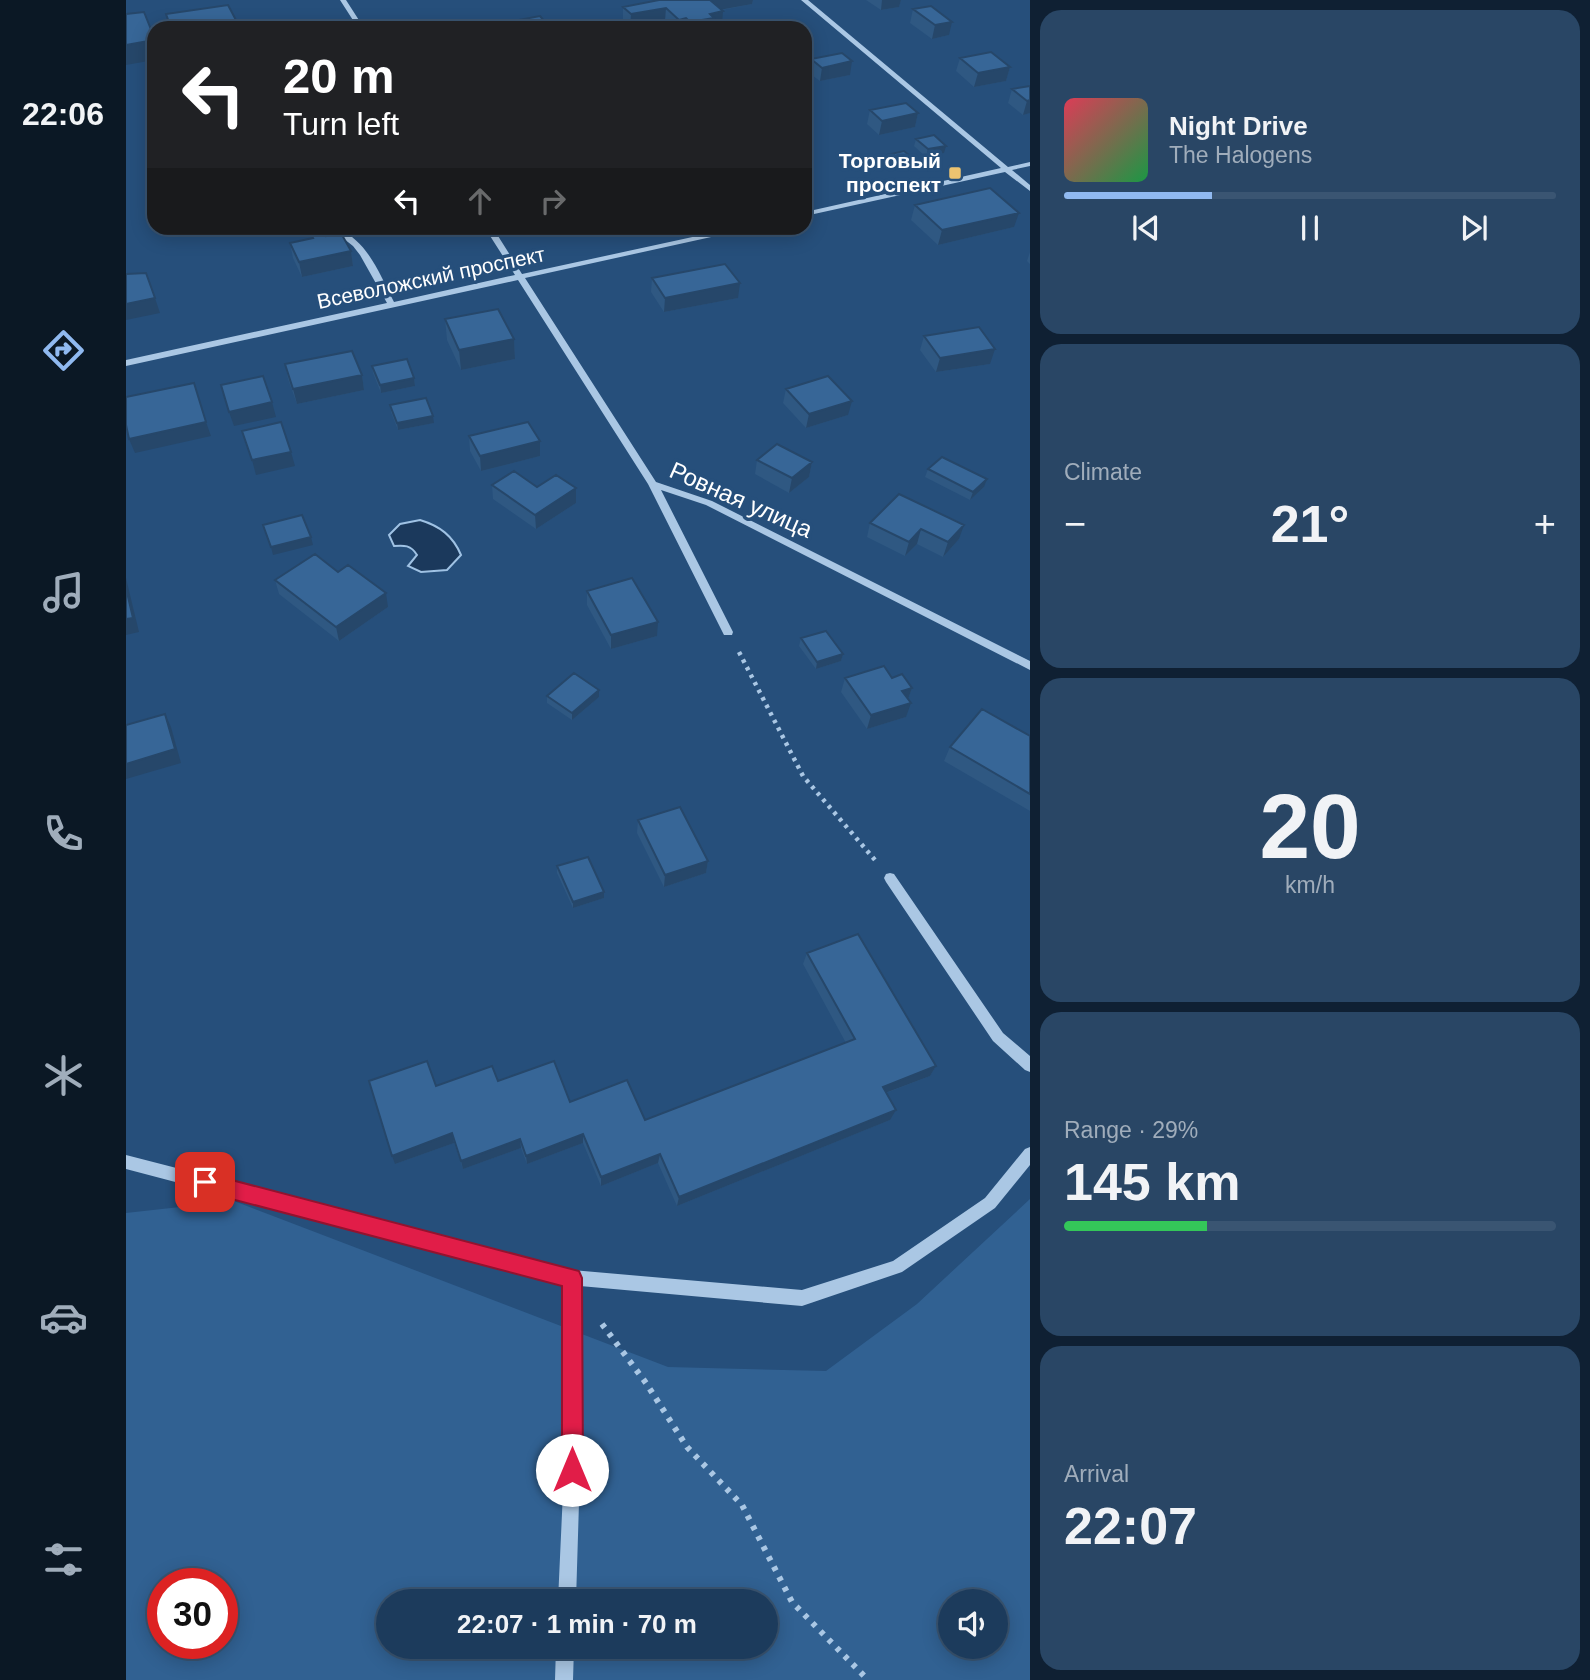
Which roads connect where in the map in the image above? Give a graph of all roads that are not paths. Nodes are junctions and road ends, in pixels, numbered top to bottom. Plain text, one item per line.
1 (343, 0) edge
2 (804, 0) edge
3 (356, 21) edge
4 (1030, 164) edge
5 (1006, 169) junction
6 (1030, 189) edge
7 (812, 212) edge
8 (344, 235) edge
9 (493, 235) edge
10 (711, 235) edge
11 (520, 277) junction
12 (392, 305) junction
13 (126, 363) edge
14 (653, 484) junction
15 (729, 632) road end
16 (1030, 666) edge
17 (890, 878) road end
18 (1030, 1065) edge
19 (1030, 1154) edge
20 (126, 1162) edge
21 (572, 1278) junction
22 (567, 1589) edge
23 (565, 1659) edge
24 (564, 1680) edge

1 - 3 street
2 - 5 street
4 - 5 street
5 - 6 street
5 - 7 street
8 - 12 street
9 - 11 street, Ровная улица
10 - 11 street, Всеволожский проспект
11 - 12 street, Всеволожский проспект
11 - 14 street, Ровная улица
12 - 13 street, Всеволожский проспект
14 - 15 street
14 - 16 street, Ровная улица
17 - 18 street
19 - 21 street
20 - 21 street
21 - 22 street
23 - 24 street

